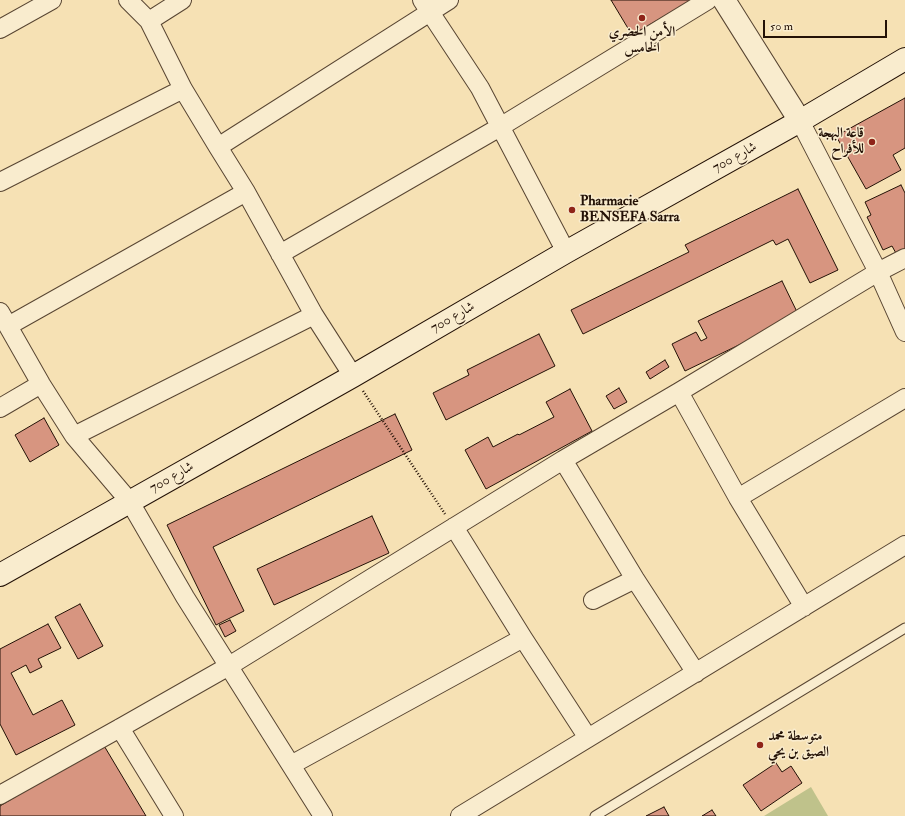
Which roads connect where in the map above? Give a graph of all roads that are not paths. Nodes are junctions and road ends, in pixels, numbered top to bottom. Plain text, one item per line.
1 (52, 0) edge
2 (128, 0) edge
3 (182, 0) edge
4 (449, 0) edge
5 (708, 0) edge
6 (724, 0) edge
7 (426, 6) edge
8 (149, 22) junction
9 (0, 30) edge
10 (905, 59) edge
11 (183, 89) junction
12 (800, 121) junction
13 (500, 127) junction
14 (218, 147) junction
15 (0, 182) edge
16 (246, 192) junction
17 (566, 252) junction
18 (280, 254) junction
19 (905, 258) edge
20 (878, 272) junction
21 (314, 315) junction
22 (4, 319) edge
23 (905, 332) edge
24 (353, 376) junction
25 (41, 384) junction
26 (679, 392) junction
27 (905, 398) edge
28 (0, 408) edge
29 (74, 436) junction
30 (563, 460) junction
31 (738, 498) junction
32 (130, 502) junction
33 (454, 527) junction
34 (905, 545) edge
35 (0, 575) edge
36 (635, 579) junction
37 (593, 600) dead end
38 (804, 607) junction
39 (905, 628) edge
40 (523, 638) junction
41 (229, 666) junction
42 (696, 673) junction
43 (120, 728) junction
44 (588, 738) junction
45 (292, 765) junction
46 (0, 795) edge
47 (467, 814) edge
48 (174, 816) edge
49 (323, 816) edge
50 (595, 816) edge

1 - 9 street
2 - 8 street
3 - 8 street
4 - 7 street
5 - 13 street
6 - 12 main road
7 - 13 street
7 - 14 street
8 - 11 street
10 - 12 main road, شارع 700
11 - 14 street
11 - 15 street
12 - 17 main road, شارع 700
12 - 20 street
13 - 17 street
13 - 18 street
14 - 16 street
16 - 18 street
16 - 22 street
17 - 24 main road, شارع 700
18 - 21 street
19 - 20 street
20 - 23 street
20 - 26 street
21 - 24 street
21 - 29 street
22 - 25 street
24 - 32 main road, شارع 700
25 - 28 street
25 - 29 street
26 - 30 street
26 - 31 street
27 - 31 street
29 - 32 street
30 - 33 street
30 - 36 street
31 - 38 street
32 - 35 main road, شارع 700
32 - 41 street
33 - 40 street
33 - 41 street
34 - 38 street
36 - 37 street
36 - 42 street
38 - 42 street
39 - 50 lane
40 - 44 street
40 - 45 street
41 - 43 street
41 - 45 street
42 - 44 street
43 - 46 street
43 - 48 street
44 - 47 street
45 - 49 street

